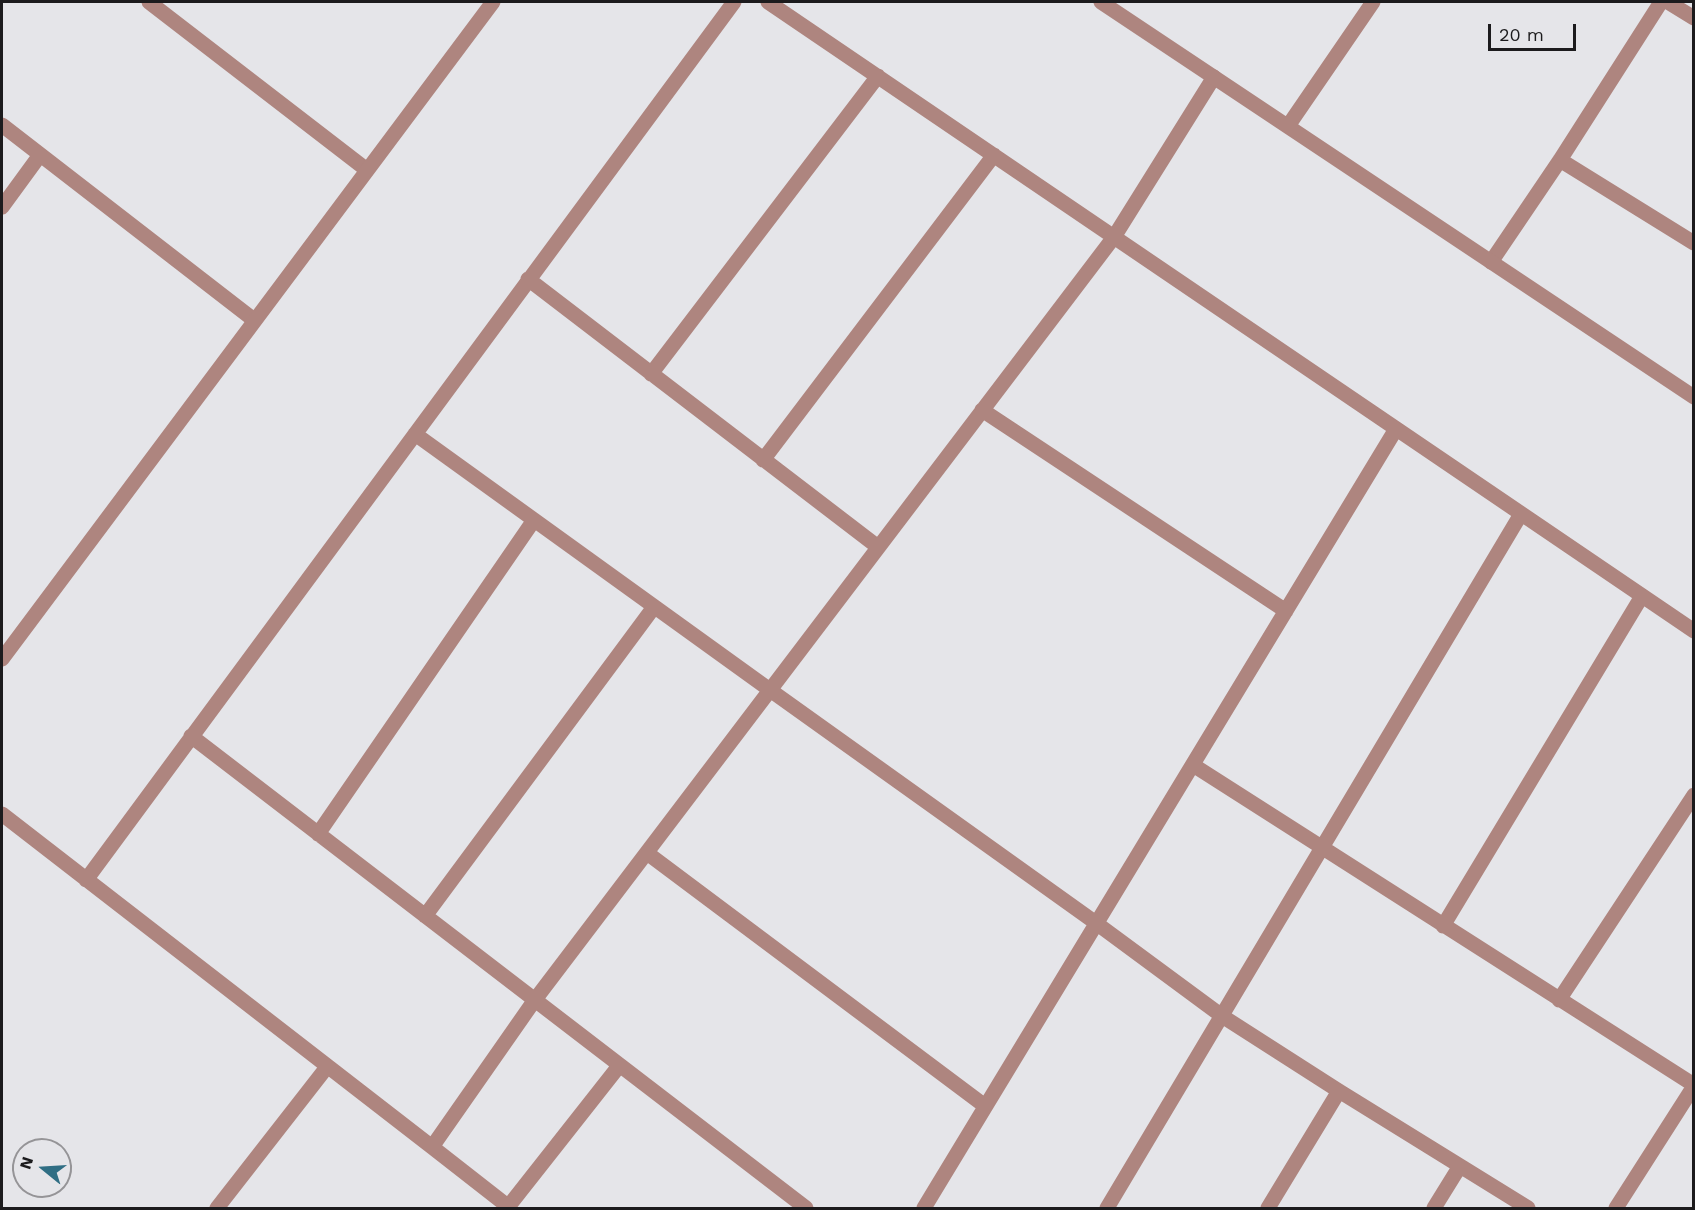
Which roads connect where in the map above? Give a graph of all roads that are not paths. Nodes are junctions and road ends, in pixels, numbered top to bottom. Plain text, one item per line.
1 (149, 2) edge
2 (493, 2) edge
3 (734, 2) edge
4 (768, 2) edge
5 (1101, 2) edge
6 (1373, 2) edge
7 (1661, 2) edge
8 (1668, 2) edge
9 (167, 7) edge
10 (1694, 18) edge
11 (878, 76) junction
12 (1214, 77) junction
13 (2, 125) edge
14 (1288, 126) junction
15 (40, 155) junction
16 (994, 155) junction
17 (1560, 160) junction
18 (367, 170) junction
19 (2, 207) edge
20 (1114, 237) junction
21 (1694, 243) edge
22 (1491, 262) junction
23 (528, 279) junction
24 (254, 320) junction
25 (651, 374) junction
26 (1694, 397) edge
27 (982, 410) junction
28 (1396, 429) junction
29 (415, 434) junction
30 (763, 459) junction
31 (1521, 514) junction
32 (534, 520) junction
33 (878, 547) junction
34 (1642, 596) junction
35 (654, 607) junction
36 (1286, 611) junction
37 (1694, 631) edge
38 (2, 659) edge
39 (770, 690) junction
40 (191, 736) junction
41 (1193, 765) junction
42 (1694, 795) edge
43 (2, 814) edge
44 (318, 834) junction
45 (1322, 848) junction
46 (647, 853) junction
47 (86, 880) junction
48 (425, 916) junction
49 (1096, 923) junction
50 (1443, 926) junction
51 (1559, 1000) junction
52 (534, 1001) junction
53 (1222, 1016) junction
54 (327, 1066) junction
55 (619, 1066) junction
56 (1694, 1086) edge
57 (1338, 1091) junction
58 (986, 1106) junction
59 (432, 1147) junction
60 (1460, 1166) junction
61 (509, 1208) edge
62 (217, 1209) edge
63 (806, 1209) edge
64 (924, 1209) edge
65 (1107, 1209) edge
66 (1268, 1209) edge
67 (1434, 1209) edge
68 (1528, 1209) edge
69 (1616, 1209) edge

1 - 9 street
2 - 18 street
3 - 23 street
4 - 11 street
5 - 12 street
6 - 14 street
7 - 17 street
8 - 10 street
9 - 18 street
11 - 16 street
11 - 25 street
12 - 14 street
12 - 20 street
13 - 15 street
14 - 22 street
15 - 19 street
15 - 24 street
16 - 20 street
16 - 30 street
17 - 21 street
17 - 22 street
18 - 24 street
20 - 27 street
20 - 28 street
22 - 26 street
23 - 25 street
23 - 29 street
24 - 38 street
25 - 30 street
27 - 33 street
27 - 36 street
28 - 31 street
28 - 36 street
29 - 32 street
29 - 40 street
30 - 33 street
31 - 34 street
31 - 45 street
32 - 35 street
32 - 44 street
33 - 39 street
34 - 37 street
34 - 50 street
35 - 39 street
35 - 48 street
36 - 41 street
39 - 46 street
39 - 49 street
40 - 44 street
40 - 47 street
41 - 45 street
41 - 49 street
42 - 51 street
43 - 47 street
44 - 48 street
45 - 50 street
45 - 53 street
46 - 52 street
46 - 58 street
47 - 54 street
48 - 52 street
49 - 53 street
49 - 58 street
50 - 51 street
51 - 56 street
52 - 55 street
52 - 59 street
53 - 57 street
53 - 65 street
54 - 59 street
54 - 62 street
55 - 61 street
55 - 63 street
56 - 69 street
57 - 60 street
57 - 66 street
58 - 64 street
59 - 61 street
60 - 67 street
60 - 68 street

